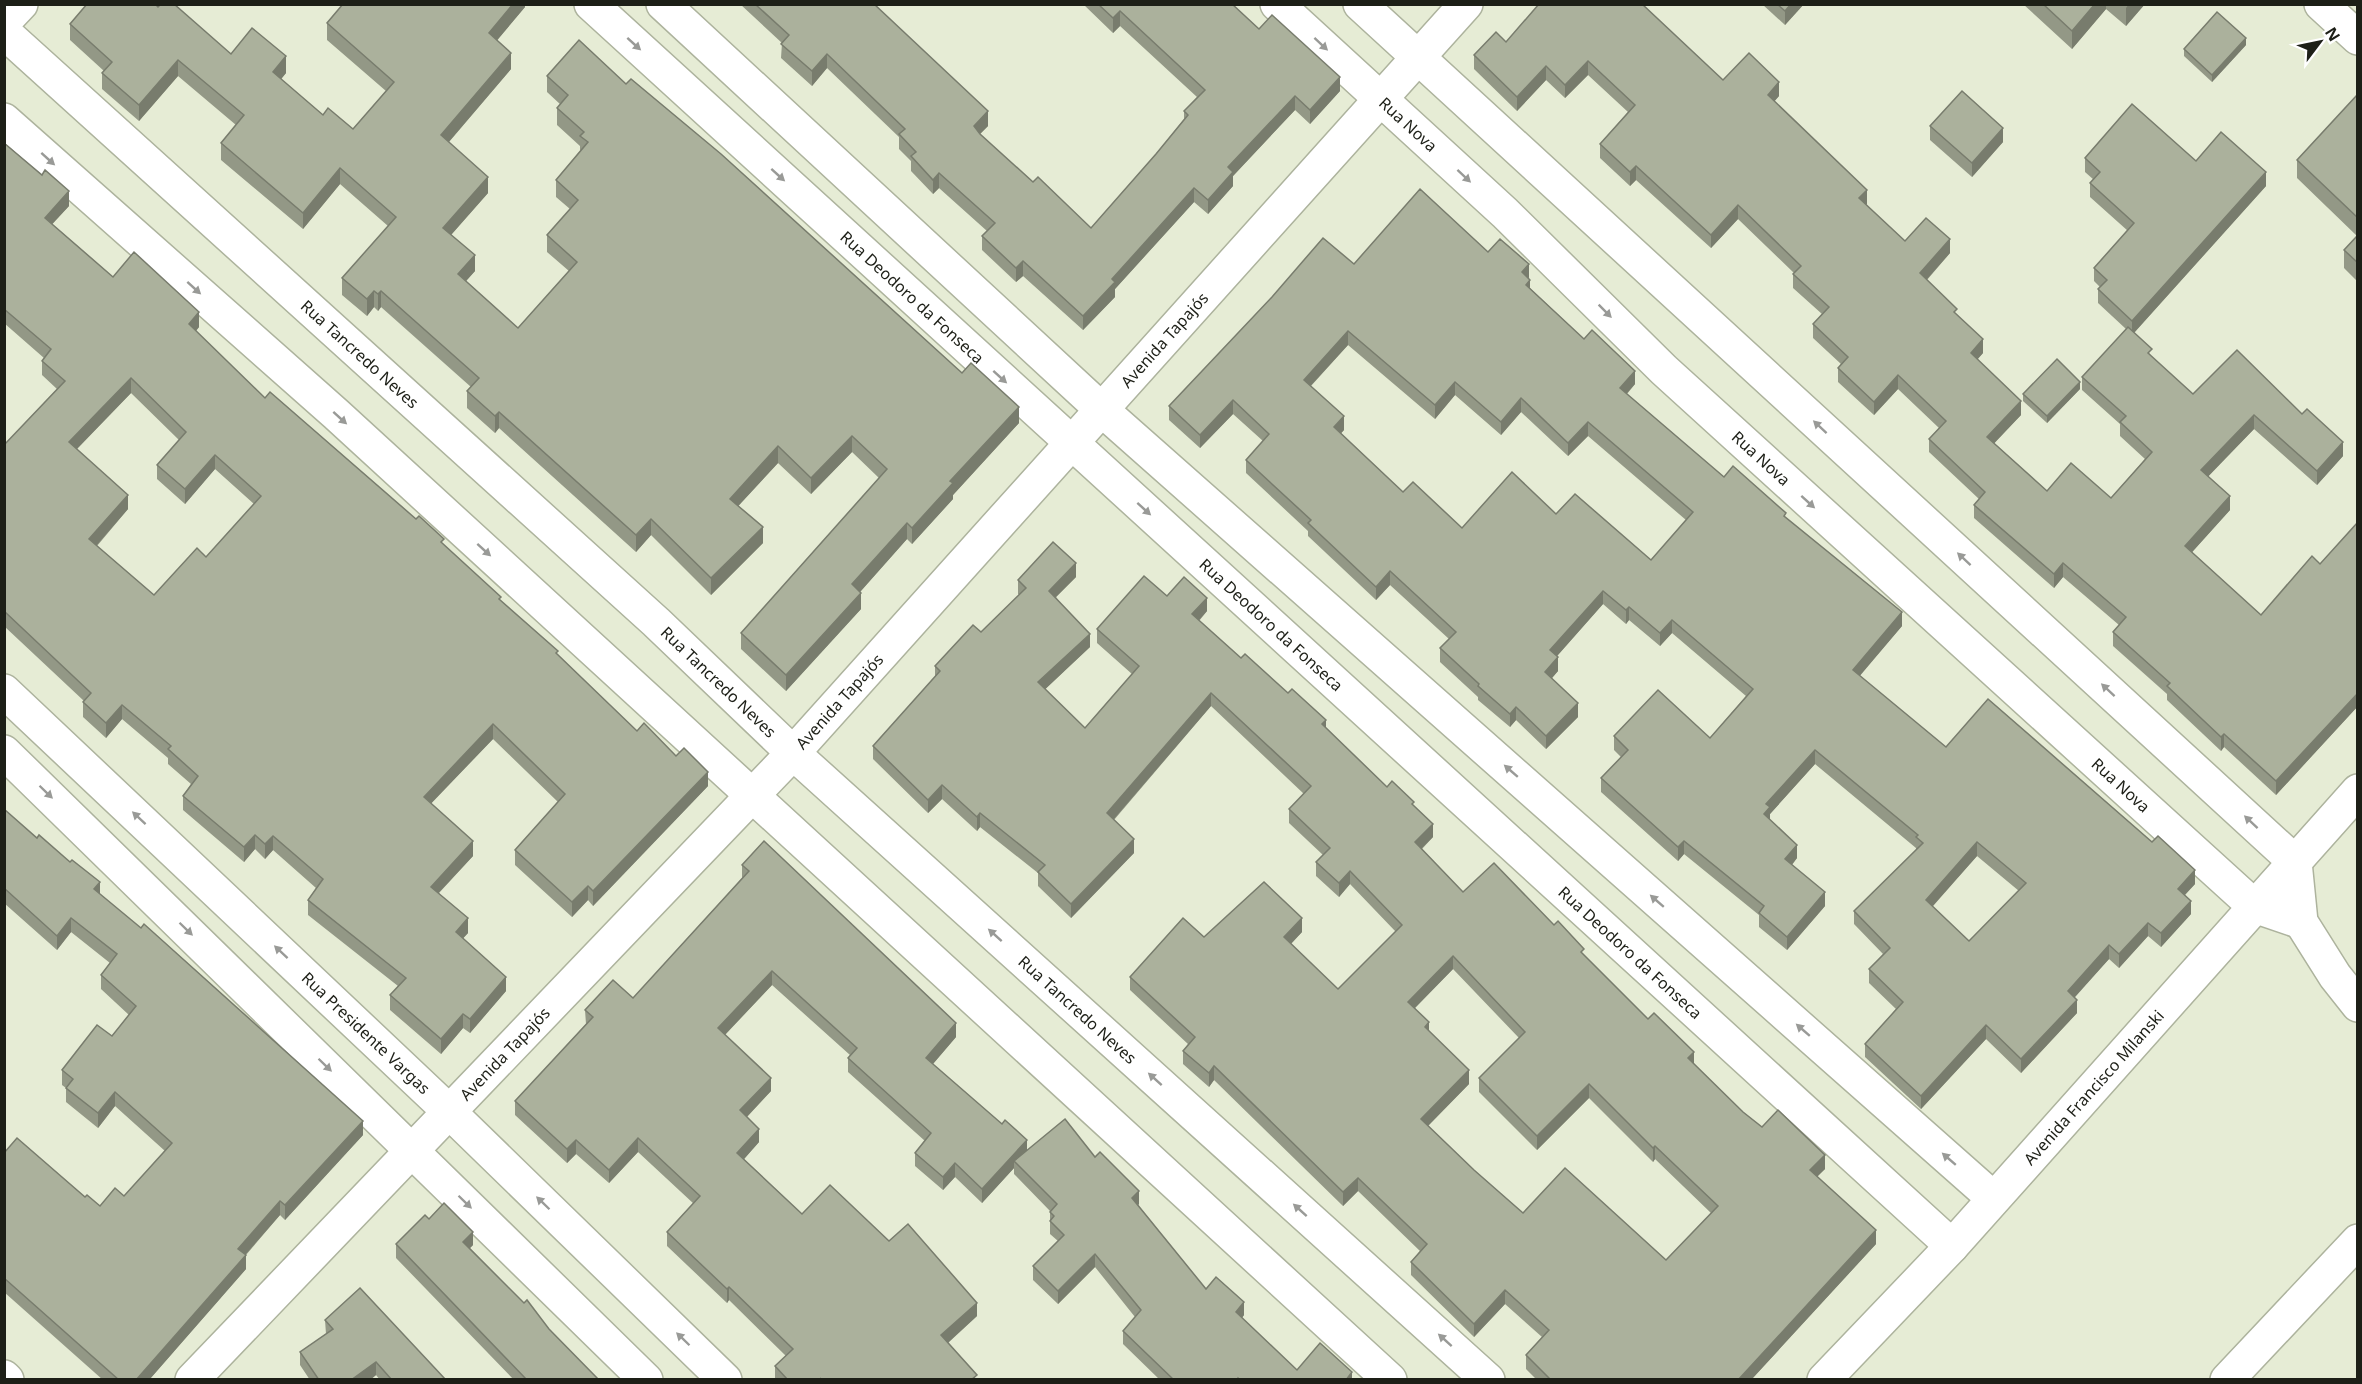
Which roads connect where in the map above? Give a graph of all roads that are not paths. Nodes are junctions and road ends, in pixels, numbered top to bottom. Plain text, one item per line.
1 (21, 4) edge
2 (591, 4) edge
3 (663, 4) edge
4 (1277, 4) edge
5 (1360, 4) edge
6 (1466, 4) edge
7 (2320, 4) edge
8 (4, 22) edge
9 (4, 32) edge
10 (2358, 38) edge
11 (1417, 57) junction
12 (1380, 99) junction
13 (4, 120) edge
14 (1102, 410) junction
15 (1072, 443) junction
16 (4, 691) edge
17 (4, 752) edge
18 (793, 753) junction
19 (2358, 791) edge
20 (752, 795) junction
21 (2295, 862) junction
22 (2254, 906) junction
23 (2301, 922) junction
24 (2358, 1005) edge
25 (448, 1111) junction
26 (413, 1151) junction
27 (1993, 1198) junction
28 (2358, 1241) edge
29 (1952, 1246) junction
30 (192, 1380) edge
31 (646, 1380) edge
32 (725, 1380) edge
33 (1390, 1380) edge
34 (1488, 1380) edge
35 (1824, 1380) edge
36 (2227, 1380) edge

1 - 8 street
2 -> 15 street, Rua Deodoro da Fonseca
3 - 14 street
4 -> 12 street, Rua Nova
5 - 11 street
6 - 11 street, Avenida Tapajós
7 - 10 street
9 - 18 street, Rua Tancredo Neves
11 - 12 street, Avenida Tapajós
21 -> 11 street
12 - 14 street, Avenida Tapajós
12 -> 22 street, Rua Nova
13 -> 20 street
14 - 15 street, Avenida Tapajós
27 -> 14 street
15 - 18 street, Avenida Tapajós
15 -> 29 street, Rua Deodoro da Fonseca
25 -> 16 street, Rua Presidente Vargas
17 -> 26 street
18 - 20 street, Avenida Tapajós
34 -> 18 street, Rua Tancredo Neves
19 - 21 street, Avenida Francisco Milanski
20 - 25 street, Avenida Tapajós
20 - 33 street
21 - 22 street, Avenida Francisco Milanski
21 - 23 street
22 - 23 street
22 - 27 street, Avenida Francisco Milanski
23 - 24 street
25 - 26 street, Avenida Tapajós
32 -> 25 street, Rua Presidente Vargas
26 - 30 street, Avenida Tapajós
26 -> 31 street
27 - 29 street, Avenida Francisco Milanski
28 - 36 street
29 - 35 street, Avenida Francisco Milanski

